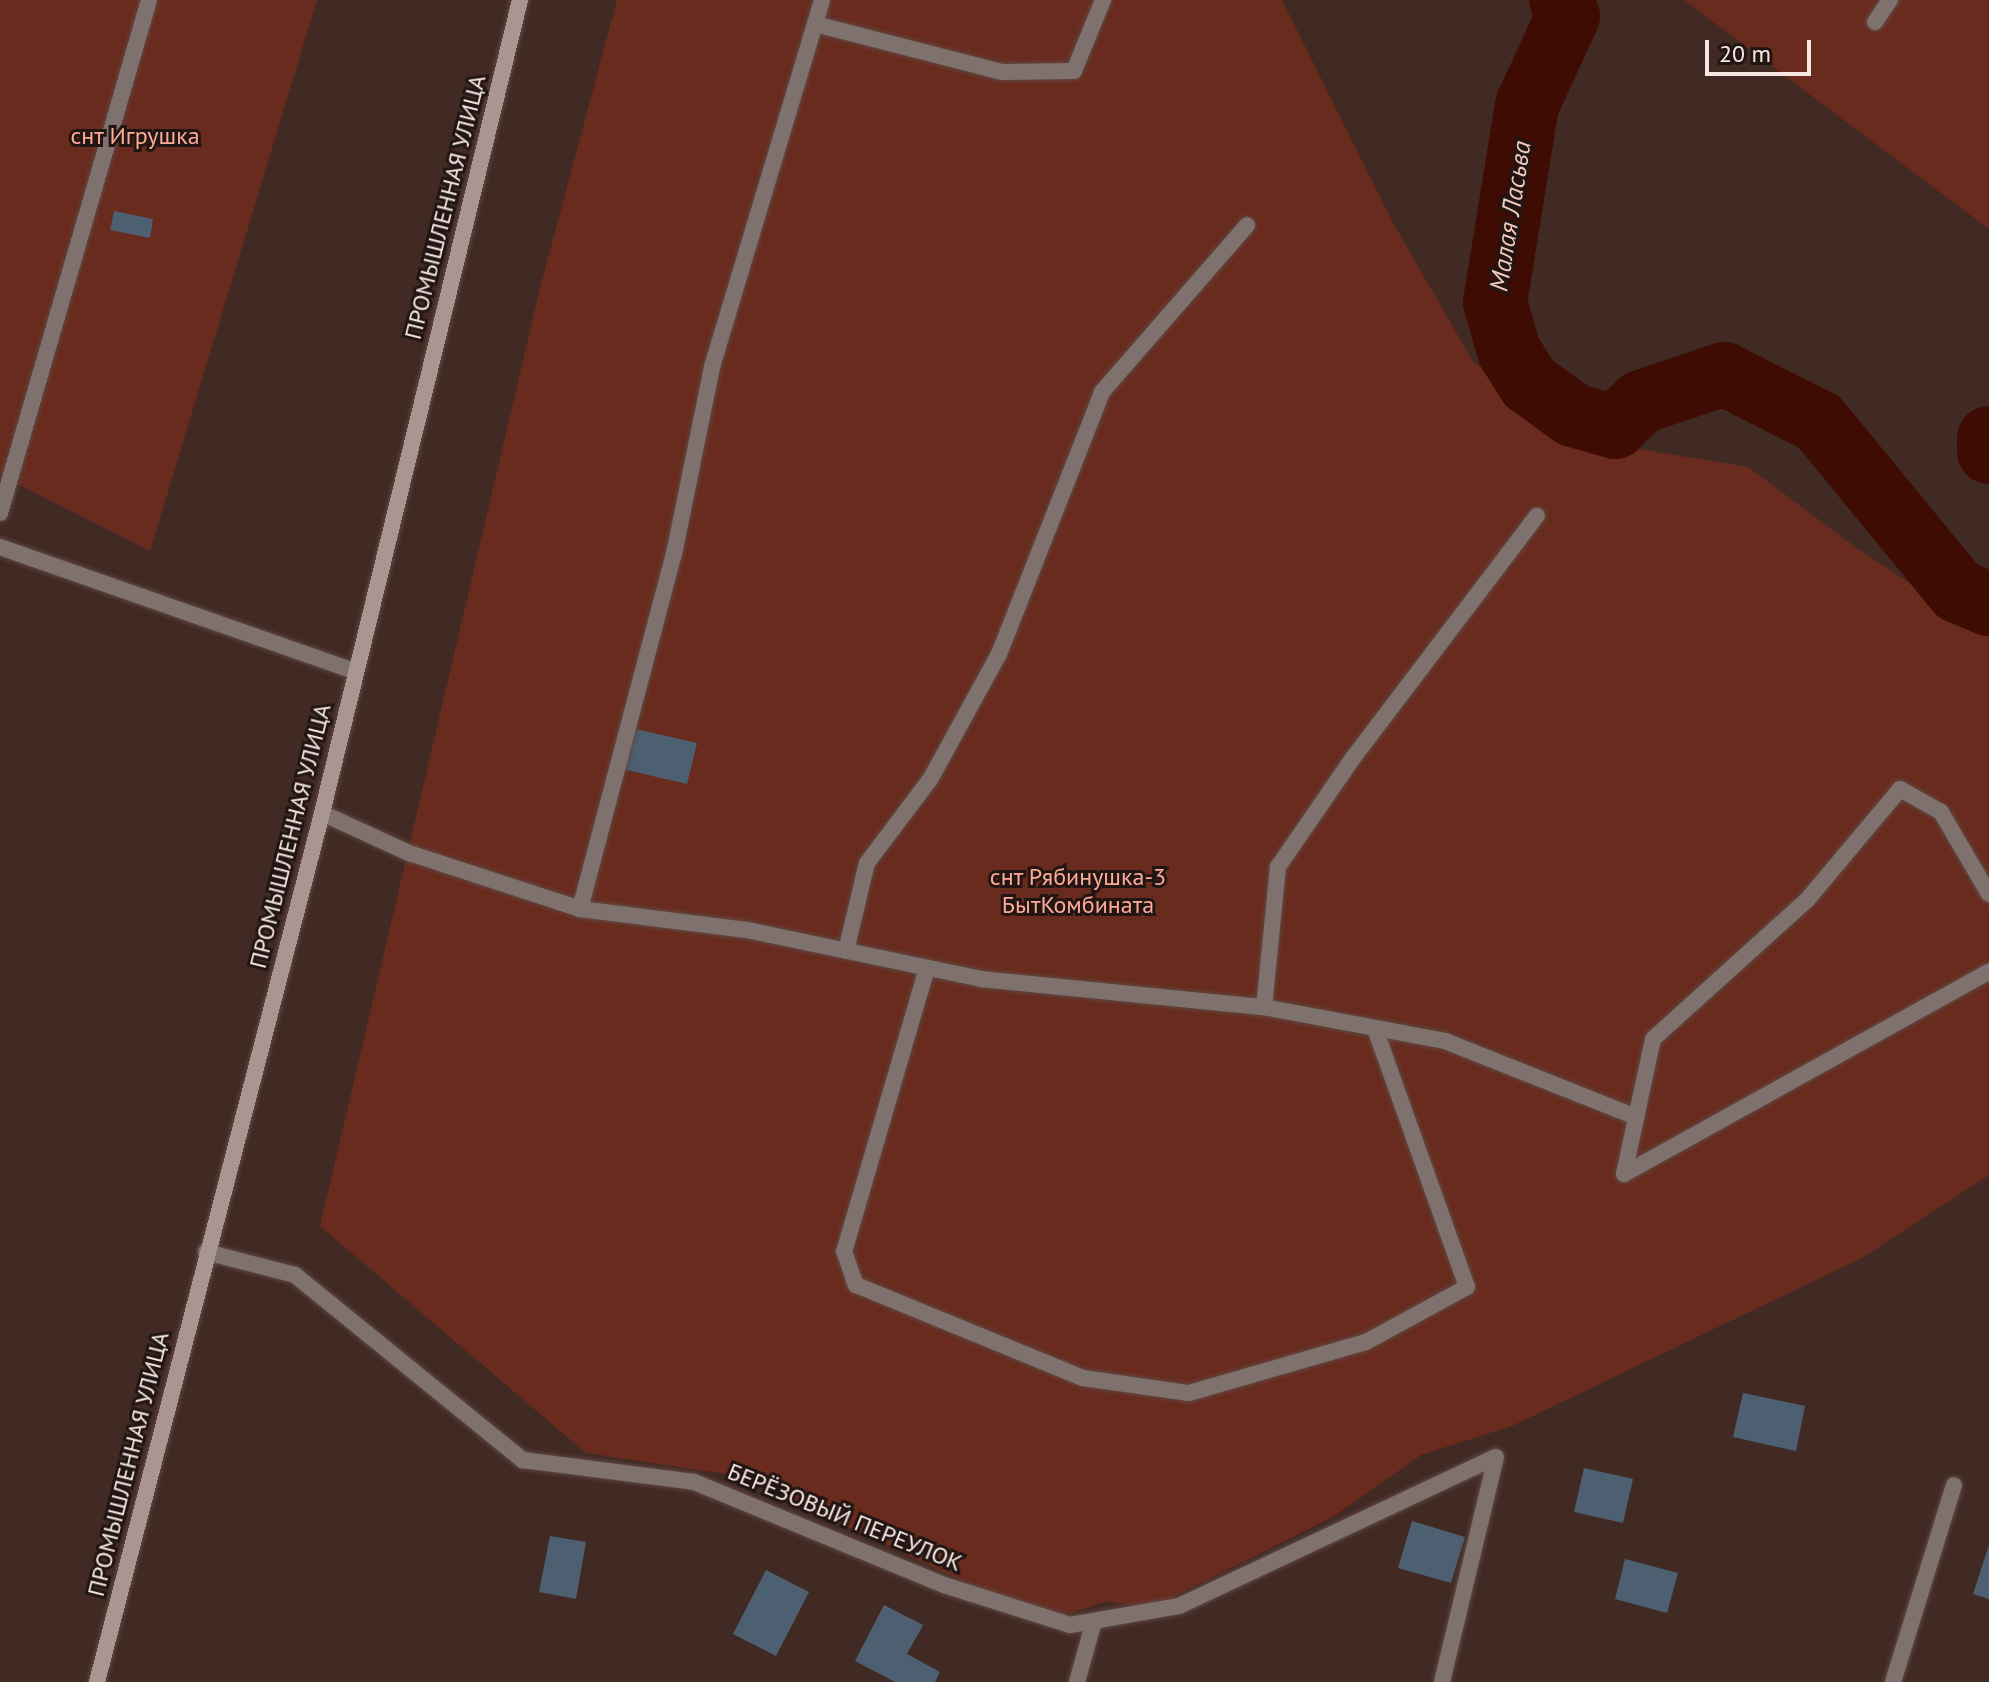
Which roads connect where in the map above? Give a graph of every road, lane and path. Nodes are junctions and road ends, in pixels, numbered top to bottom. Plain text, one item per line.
1 (149, 0) edge
2 (520, 0) edge
3 (822, 0) edge
4 (1103, 0) edge
5 (1890, 0) edge
6 (1875, 22) dead end
7 (815, 24) junction
8 (1247, 225) dead end
9 (0, 513) edge
10 (1537, 516) dead end
11 (0, 547) edge
12 (356, 672) junction
13 (322, 813) junction
14 (1989, 894) edge
15 (580, 909) junction
16 (846, 951) junction
17 (927, 968) junction
18 (1989, 972) edge
19 (1264, 1007) junction
20 (1375, 1028) junction
21 (1636, 1117) junction
22 (206, 1252) junction
23 (1954, 1485) dead end
24 (1094, 1621) junction
25 (97, 1682) edge
26 (1077, 1682) edge
27 (1442, 1682) edge
28 (1893, 1682) edge

1 - 9 street
2 - 12 main road, ПРОМЫШЛЕННАЯ УЛИЦА
3 - 7 street
4 - 7 street
5 - 6 street
7 - 15 street
8 - 16 street
10 - 19 street
11 - 12 street
12 - 13 main road, ПРОМЫШЛЕННАЯ УЛИЦА
13 - 15 street
13 - 22 main road, ПРОМЫШЛЕННАЯ УЛИЦА
14 - 21 street
15 - 16 street
16 - 17 street
17 - 19 street
17 - 20 street
18 - 21 street
19 - 20 street
20 - 21 street
22 - 24 street, БЕРЁЗОВЫЙ ПЕРЕУЛОК
22 - 25 main road, ПРОМЫШЛЕННАЯ УЛИЦА
23 - 28 street
24 - 26 street
24 - 27 street, БЕРЁЗОВЫЙ ПЕРЕУЛОК

